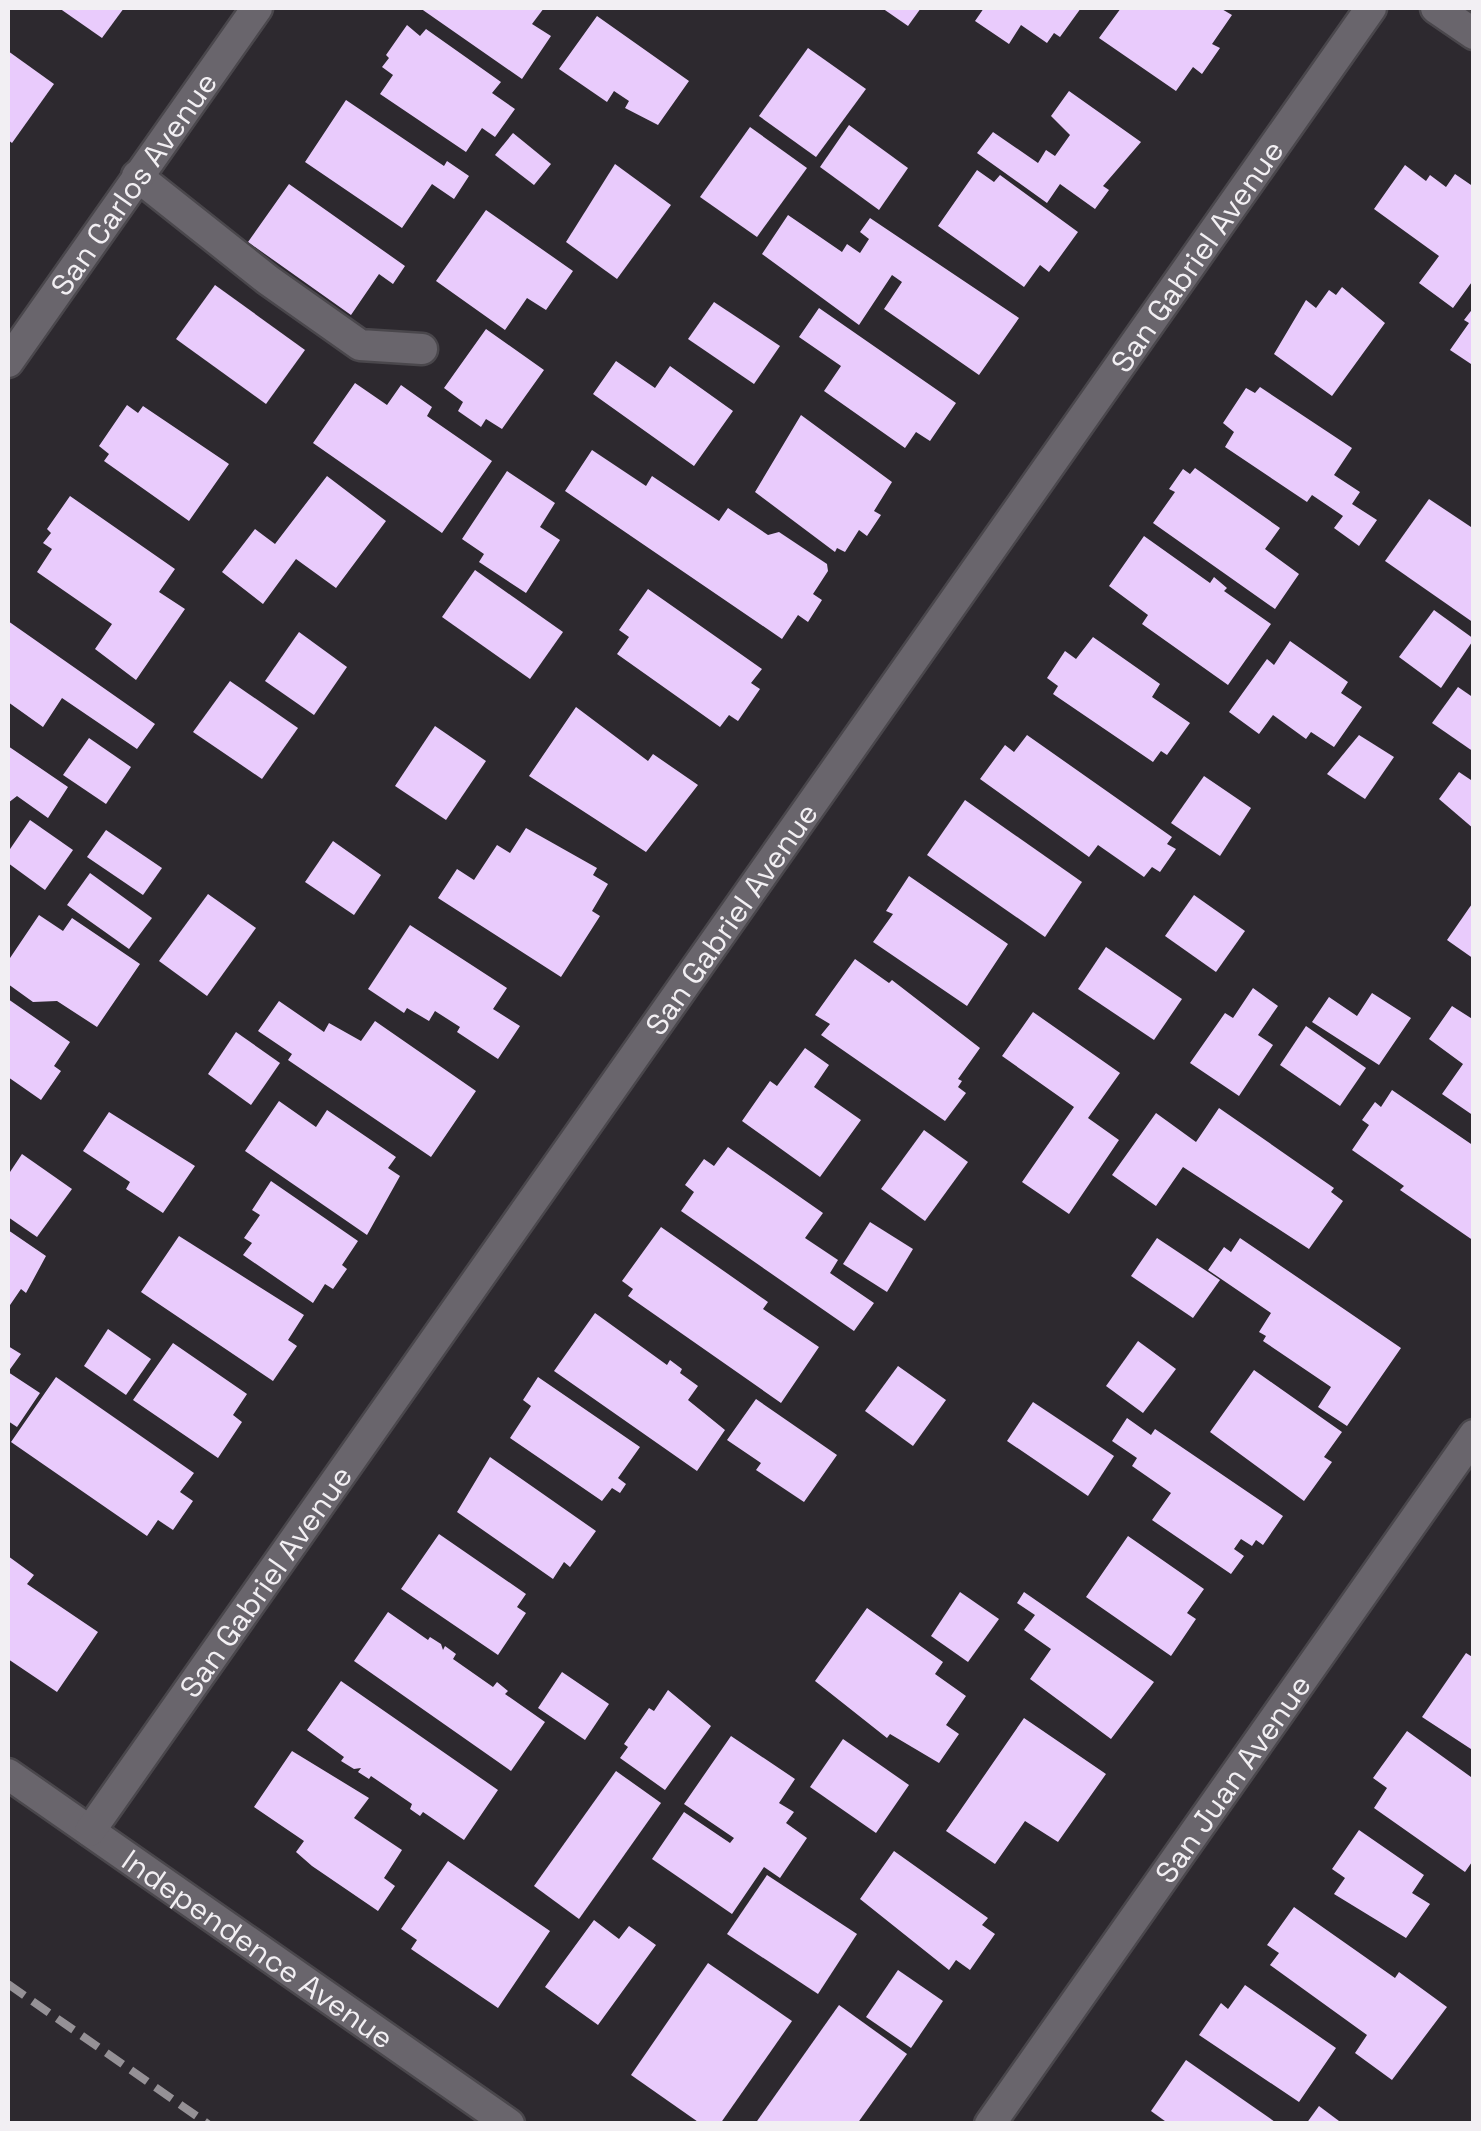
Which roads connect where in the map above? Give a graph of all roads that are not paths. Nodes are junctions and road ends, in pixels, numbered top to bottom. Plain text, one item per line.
1 (257, 8) edge
2 (1371, 8) edge
3 (1436, 8) edge
4 (1474, 34) edge
5 (137, 176) junction
6 (422, 349) dead end
7 (8, 362) edge
8 (1474, 1435) edge
9 (8, 1774) edge
10 (90, 1832) junction
11 (509, 2124) edge
12 (990, 2124) edge

1 - 5 street, San Carlos Avenue
2 - 10 street, San Gabriel Avenue
3 - 4 street
5 - 6 street
5 - 7 street, San Carlos Avenue
8 - 12 street, San Juan Avenue
9 - 10 street, Independence Avenue
10 - 11 street, Independence Avenue

